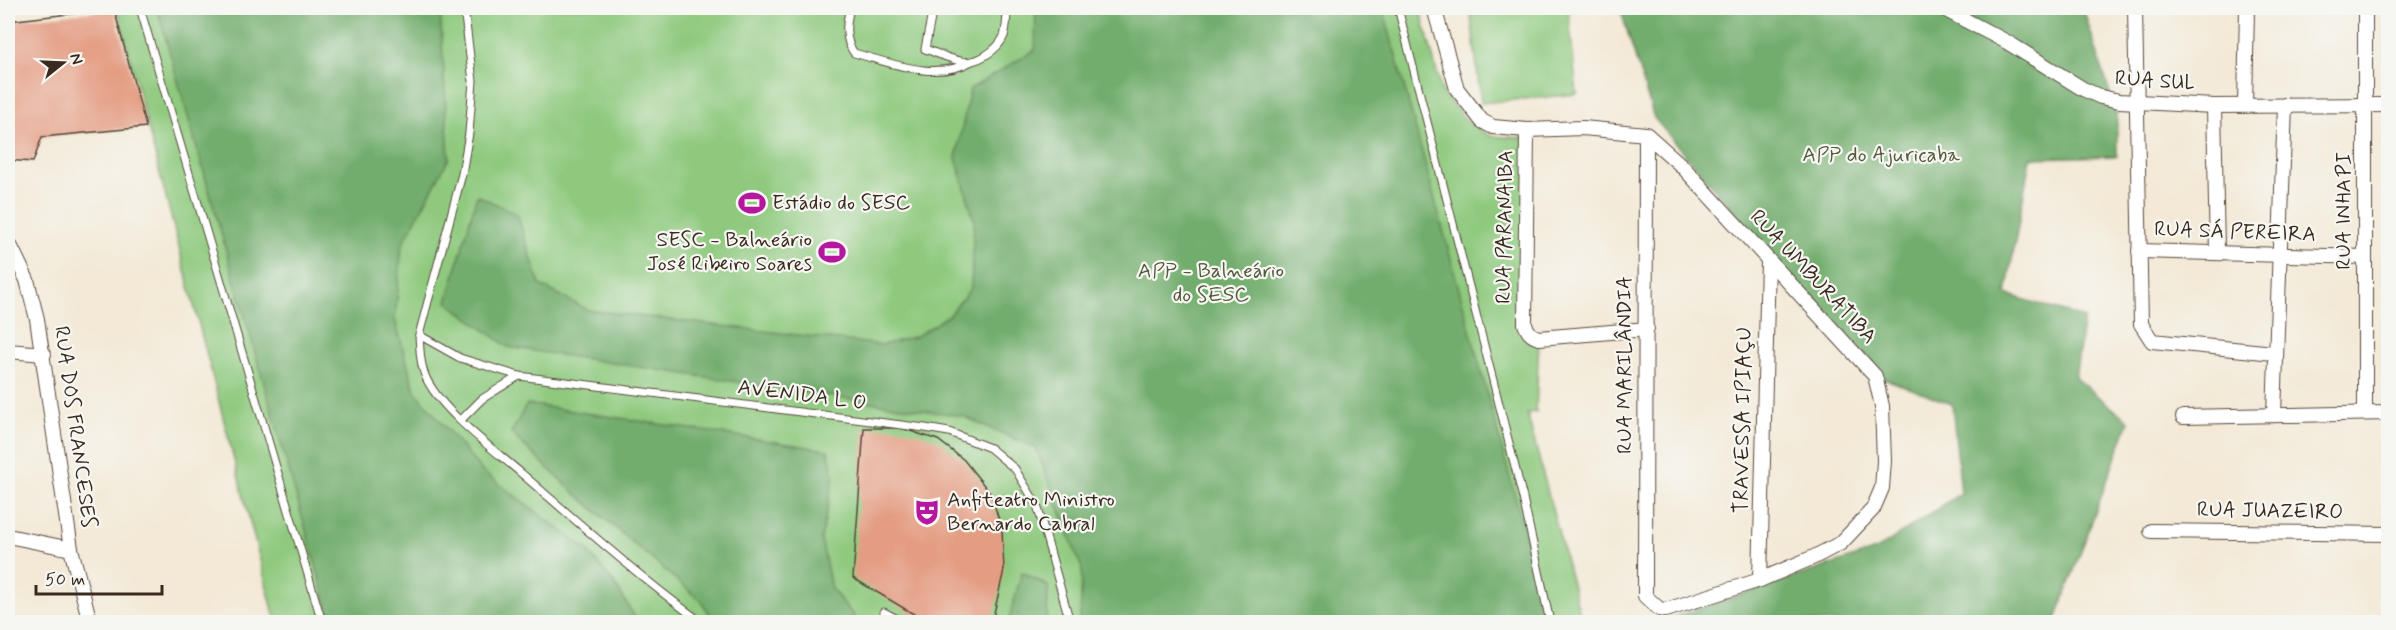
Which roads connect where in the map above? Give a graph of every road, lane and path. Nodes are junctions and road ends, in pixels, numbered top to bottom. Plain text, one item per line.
1 (140, 8) edge
2 (464, 8) edge
3 (850, 8) edge
4 (933, 8) edge
5 (1008, 8) edge
6 (1398, 8) edge
7 (1434, 8) edge
8 (1942, 8) edge
9 (2135, 8) edge
10 (2247, 8) edge
11 (2365, 8) edge
12 (972, 61) junction
13 (2136, 104) junction
14 (2365, 104) junction
15 (2245, 105) junction
16 (2285, 105) junction
17 (2388, 105) edge
18 (2214, 106) junction
19 (1527, 130) junction
20 (1646, 134) junction
21 (8, 241) edge
22 (2139, 250) junction
23 (2217, 252) junction
24 (2279, 255) junction
25 (2365, 257) junction
26 (1768, 261) junction
27 (1647, 329) junction
28 (419, 335) junction
29 (8, 351) edge
30 (2274, 353) junction
31 (44, 354) junction
32 (519, 376) junction
33 (2365, 413) junction
34 (2388, 413) edge
35 (2274, 415) junction
36 (2183, 417) dead end
37 (462, 420) junction
38 (2151, 531) dead end
39 (2388, 534) edge
40 (8, 536) edge
41 (71, 549) junction
42 (1760, 580) junction
43 (1645, 596) joint
44 (884, 612) dead end
45 (90, 622) edge
46 (321, 622) edge
47 (701, 622) edge
48 (903, 622) edge
49 (1070, 622) edge
50 (1550, 622) edge

1 - 46 lane
2 - 28 lane
3 - 12 lane
4 - 12 lane
5 - 12 lane
6 - 50 lane
7 - 19 street
8 - 13 street, RUA SUL
9 - 13 street
10 - 15 street
11 - 14 street, RUA INHAPI
13 - 18 street, RUA SUL
13 - 22 street
14 - 16 street, RUA SUL
14 - 17 street, RUA SUL
14 - 25 street, RUA INHAPI
15 - 16 street, RUA SUL
15 - 18 street, RUA SUL
16 - 24 street
18 - 23 street
19 - 20 street
19 - 27 street, RUA PARANAIBA
20 - 26 street, RUA UMBURATIBA
20 - 27 street, RUA MARILÂNDIA
21 - 31 street, RUA DOS FRANCESES
22 - 23 street, RUA SÁ PEREIRA
22 - 30 street
23 - 24 street, RUA SÁ PEREIRA
24 - 25 street, RUA SÁ PEREIRA
24 - 30 street
25 - 33 street, RUA INHAPI
26 - 42 street, TRAVESSA IPIAÇU
26 - 42 street, RUA UMBURATIBA
27 - 43 street, RUA MARILÂNDIA
28 - 32 lane, AVENIDA L O
28 - 37 lane
29 - 31 street
30 - 35 street
31 - 41 street, RUA DOS FRANCESES
32 - 37 lane
32 - 49 lane, AVENIDA L O
33 - 34 street
33 - 35 street
35 - 36 street
37 - 47 lane
38 - 39 street, RUA JUAZEIRO
40 - 41 street
41 - 45 street, RUA DOS FRANCESES
42 - 43 street, RUA UMBURATIBA
44 - 48 lane

